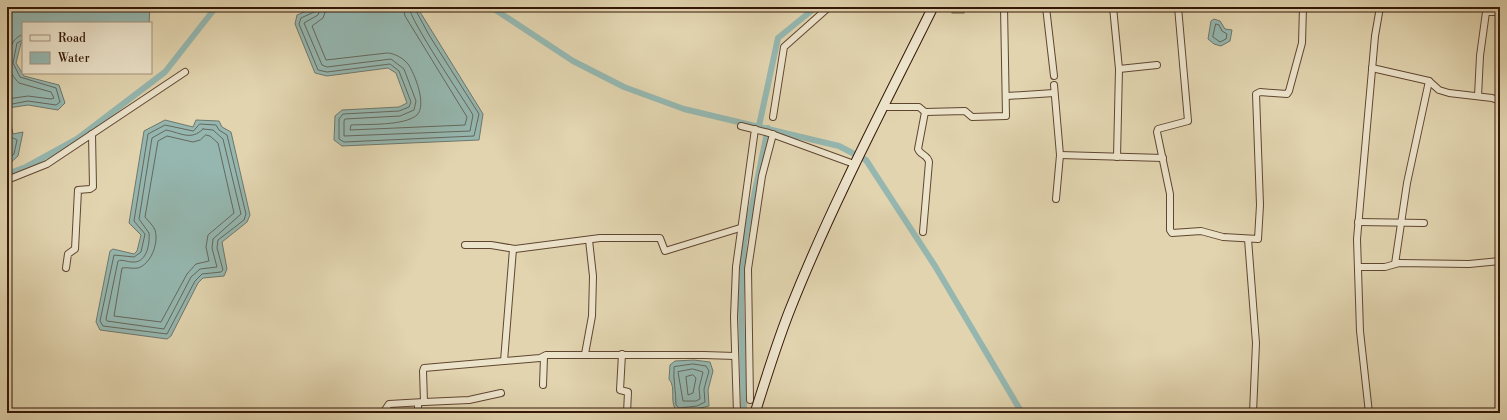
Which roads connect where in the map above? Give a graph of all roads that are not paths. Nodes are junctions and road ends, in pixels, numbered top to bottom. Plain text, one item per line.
1 (829, 7) edge
2 (933, 7) edge
3 (1004, 7) edge
4 (1046, 7) edge
5 (1113, 7) edge
6 (1178, 7) edge
7 (1303, 7) edge
8 (1380, 7) edge
9 (1500, 12) edge
10 (1157, 65) dead end
11 (1372, 68) junction
12 (1119, 69) junction
13 (184, 72) dead end
14 (1054, 76) dead end
15 (1429, 81) junction
16 (1054, 85) dead end
17 (1054, 93) junction
18 (1007, 96) junction
19 (1478, 96) junction
20 (1500, 101) edge
21 (883, 108) junction
22 (925, 112) junction
23 (773, 117) dead end
24 (741, 126) dead end
25 (757, 130) junction
26 (771, 133) junction
27 (92, 134) junction
28 (1060, 155) junction
29 (1117, 157) junction
30 (1163, 158) junction
31 (855, 162) junction
32 (7, 180) edge
33 (1056, 199) dead end
34 (1358, 222) junction
35 (1401, 222) junction
36 (1424, 223) dead end
37 (740, 228) junction
38 (923, 232) dead end
39 (1248, 239) junction
40 (589, 240) junction
41 (465, 245) dead end
42 (512, 249) junction
43 (1500, 261) edge
44 (1395, 264) junction
45 (1358, 267) junction
46 (66, 268) dead end
47 (585, 354) junction
48 (622, 354) junction
49 (735, 356) junction
50 (544, 357) junction
51 (504, 361) junction
52 (543, 385) dead end
53 (501, 393) dead end
54 (750, 400) dead end
55 (421, 403) junction
56 (383, 413) edge
57 (418, 413) edge
58 (626, 413) edge
59 (737, 413) edge
60 (755, 413) edge
61 (1252, 413) edge
62 (1369, 413) edge

1 - 23 street
2 - 21 street
3 - 18 street
4 - 14 street
5 - 12 street
6 - 30 street
7 - 39 street
8 - 11 street
9 - 19 street
10 - 12 street
11 - 15 street
11 - 34 street
12 - 29 street
13 - 27 street
15 - 19 street
15 - 35 street
16 - 17 street
17 - 18 street
17 - 28 street
18 - 22 street
19 - 20 street
21 - 22 street
21 - 31 street
22 - 38 street
24 - 25 street
25 - 26 street
25 - 37 street
26 - 31 street
26 - 54 street
27 - 32 street
27 - 46 street
28 - 29 street
28 - 33 street
29 - 30 street
30 - 39 street
31 - 60 street
34 - 35 street
34 - 45 street
35 - 36 street
35 - 44 street
37 - 40 street
37 - 49 street
39 - 61 street
40 - 42 street
40 - 47 street
41 - 42 street
42 - 51 street
43 - 44 street
44 - 45 street
45 - 62 street
47 - 48 street
47 - 50 street
48 - 49 street
48 - 58 street
49 - 59 street
50 - 51 street
50 - 52 street
51 - 55 street
53 - 55 street
55 - 56 street
55 - 57 street

